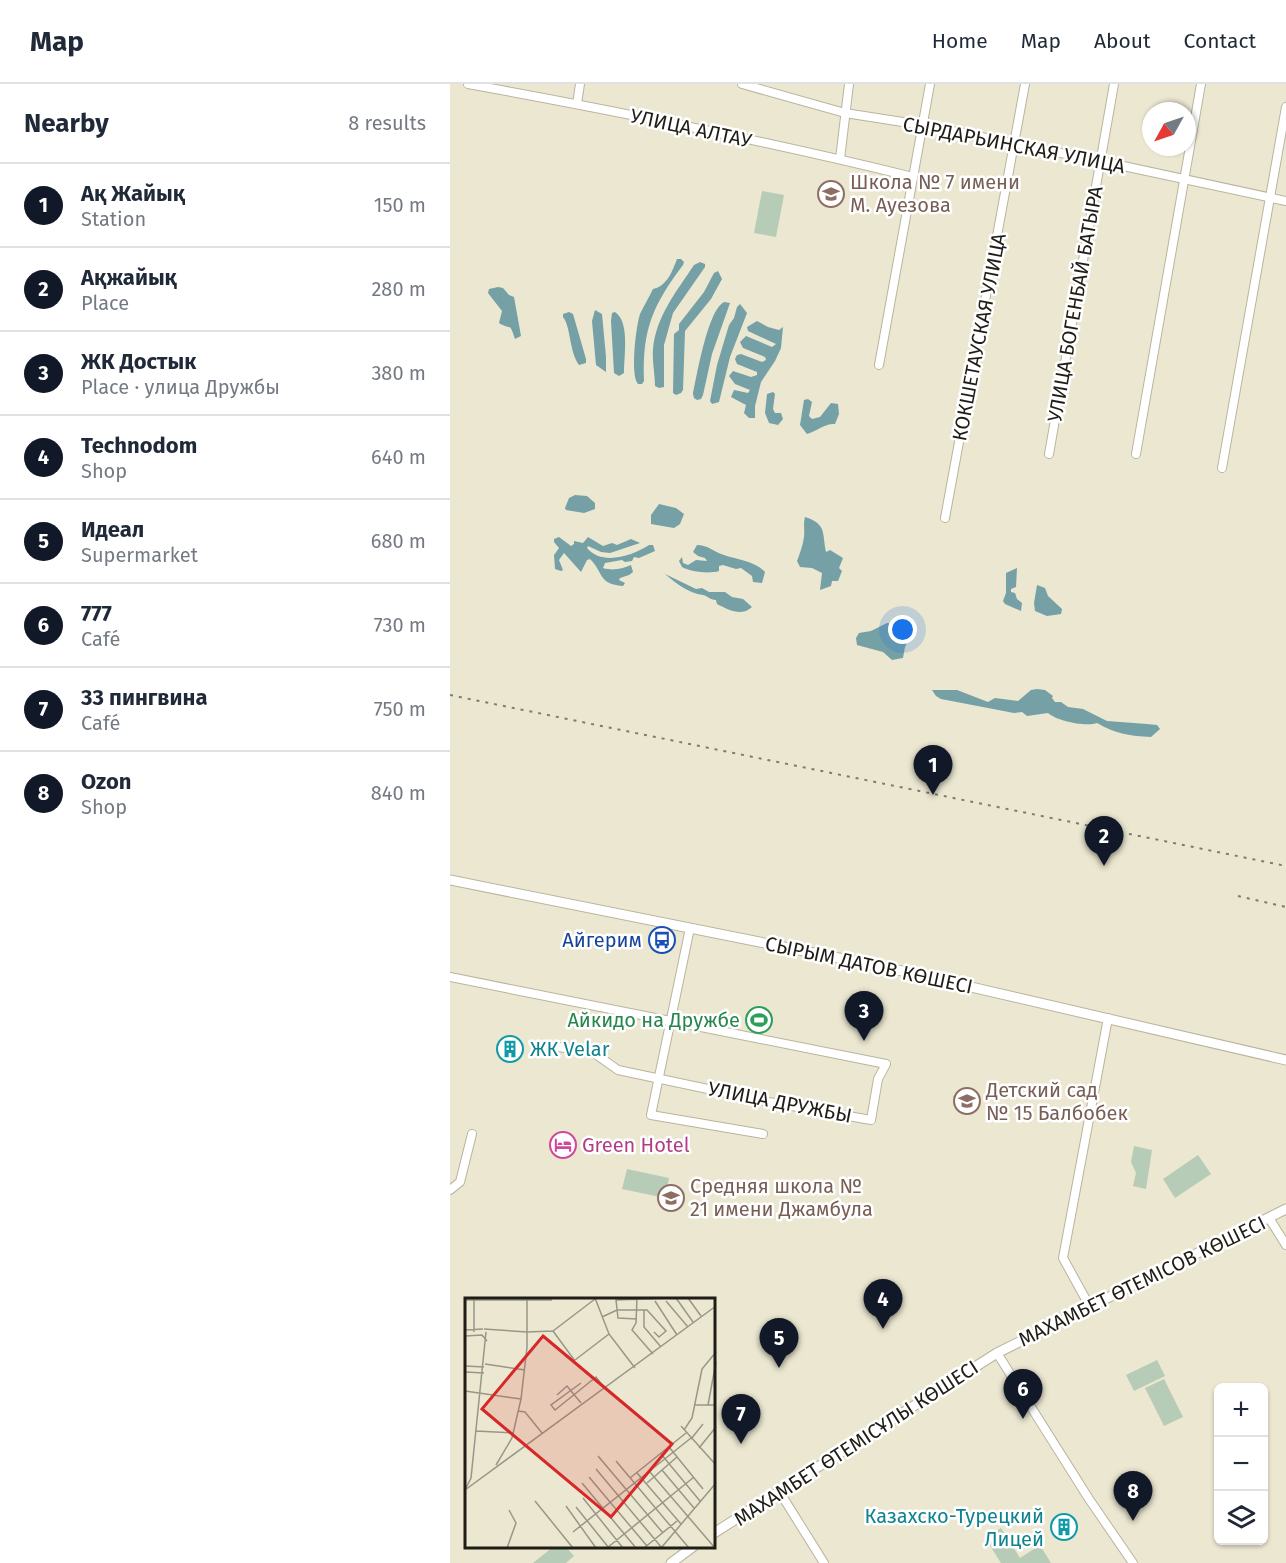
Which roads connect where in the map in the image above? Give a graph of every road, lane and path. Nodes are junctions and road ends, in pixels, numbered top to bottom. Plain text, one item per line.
1 (468, 84) edge
2 (580, 84) edge
3 (742, 84) edge
4 (849, 84) edge
5 (930, 84) edge
6 (1025, 84) edge
7 (1114, 84) edge
8 (1202, 84) edge
9 (488, 86) edge
10 (756, 86) edge
11 (577, 104) junction
12 (1286, 107) edge
13 (844, 113) junction
14 (922, 125) junction
15 (1015, 144) junction
16 (840, 159) junction
17 (1100, 161) junction
18 (913, 177) junction
19 (1184, 180) junction
20 (1270, 199) junction
21 (1286, 201) edge
22 (879, 364) dead end
23 (1049, 454) dead end
24 (1136, 454) dead end
25 (1222, 468) dead end
26 (945, 518) dead end
27 (450, 880) edge
28 (690, 928) junction
29 (450, 977) edge
30 (1108, 1018) junction
31 (670, 1022) junction
32 (553, 1046) dead end
33 (1286, 1060) edge
34 (660, 1078) junction
35 (472, 1134) dead end
36 (763, 1134) dead end
37 (450, 1190) edge
38 (1286, 1209) edge
39 (1269, 1218) junction
40 (1286, 1245) edge
41 (1090, 1307) junction
42 (997, 1353) junction
43 (779, 1491) junction
44 (716, 1532) edge
45 (691, 1548) edge
46 (671, 1563) edge
47 (824, 1563) edge
48 (1133, 1563) edge

1 - 9 street, УЛИЦА АЛТАУ
2 - 11 street
3 - 10 street, СЫРДАРЬИНСКАЯ УЛИЦА
4 - 13 street
5 - 14 street
6 - 15 street, КОКШЕТАУСКАЯ УЛИЦА
7 - 17 street, УЛИЦА БОГЕНБАЙ БАТЫРА
8 - 19 street
9 - 11 street, УЛИЦА АЛТАУ
10 - 13 street, СЫРДАРЬИНСКАЯ УЛИЦА
11 - 16 street, УЛИЦА АЛТАУ
12 - 20 street
13 - 14 street, СЫРДАРЬИНСКАЯ УЛИЦА
13 - 16 street
14 - 15 street, СЫРДАРЬИНСКАЯ УЛИЦА
14 - 18 street
15 - 17 street, СЫРДАРЬИНСКАЯ УЛИЦА
15 - 26 street, КОКШЕТАУСКАЯ УЛИЦА
16 - 18 street, УЛИЦА АЛТАУ
17 - 19 street, СЫРДАРЬИНСКАЯ УЛИЦА
17 - 23 street, УЛИЦА БОГЕНБАЙ БАТЫРА
18 - 22 street
19 - 20 street, СЫРДАРЬИНСКАЯ УЛИЦА
19 - 24 street
20 - 21 street, СЫРДАРЬИНСКАЯ УЛИЦА
20 - 25 street
27 - 28 main road, СЫРЫМ ДАТОВ КӨШЕСІ
28 - 30 main road, СЫРЫМ ДАТОВ КӨШЕСІ
28 - 31 street
29 - 31 street, УЛИЦА ДРУЖБЫ
30 - 33 main road, СЫРЫМ ДАТОВ КӨШЕСІ
30 - 41 street
31 - 34 street
31 - 34 street, УЛИЦА ДРУЖБЫ
32 - 34 street, УЛИЦА ДРУЖБЫ
34 - 36 street
35 - 37 street
38 - 39 main road, МАХАМБЕТ ӨТЕМІСОВ КӨШЕСІ
39 - 40 street
39 - 41 main road, МАХАМБЕТ ӨТЕМІСОВ КӨШЕСІ
41 - 42 main road, МАХАМБЕТ ӨТЕМІСОВ КӨШЕСІ
42 - 43 main road, МАХАМБЕТ ӨТЕМІСҰЛЫ КӨШЕСІ
42 - 48 street
43 - 44 main road, МАХАМБЕТ ӨТЕМІСҰЛЫ КӨШЕСІ
43 - 47 street
45 - 46 main road

